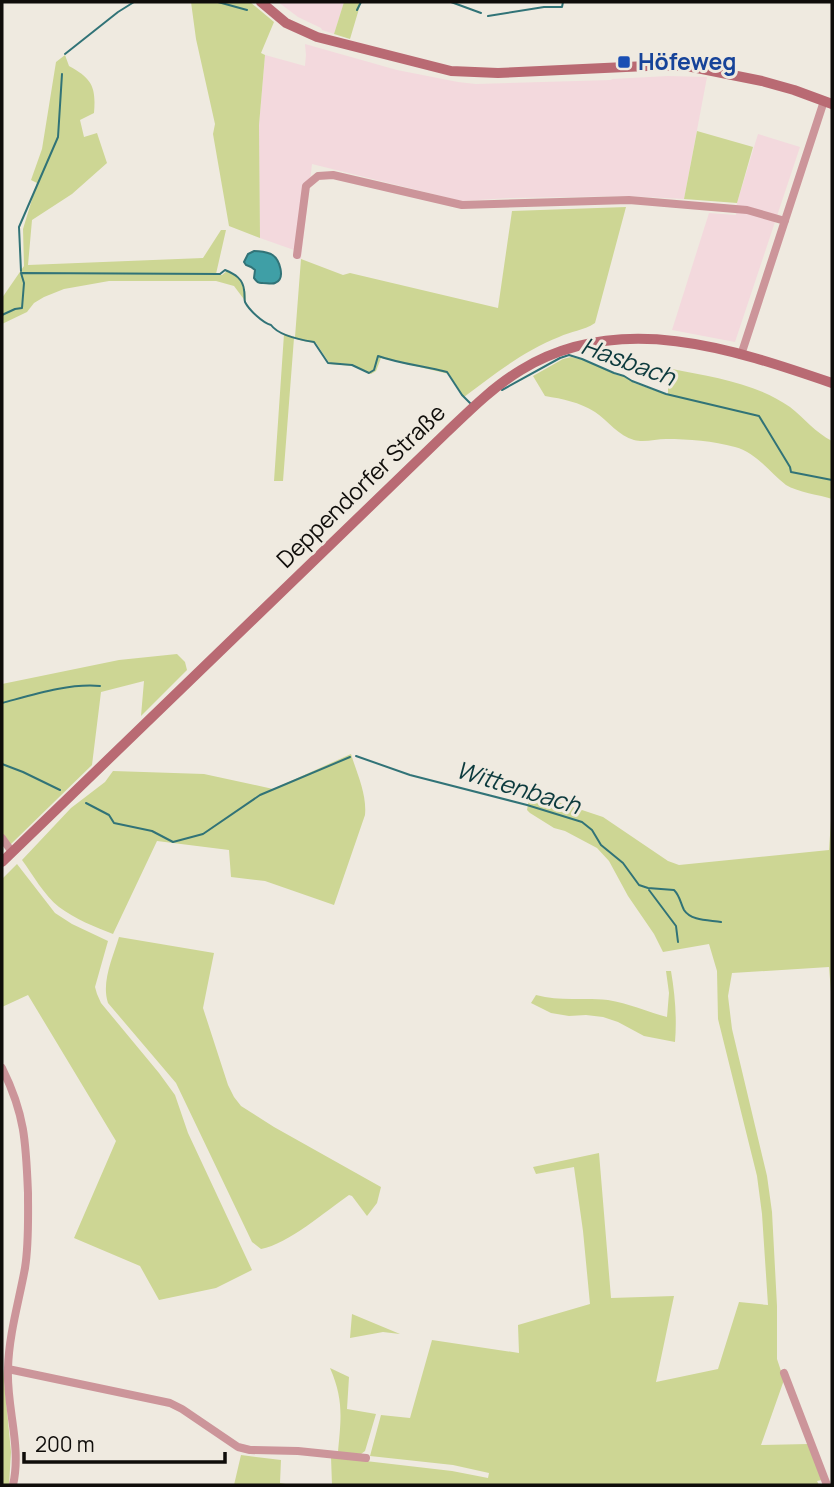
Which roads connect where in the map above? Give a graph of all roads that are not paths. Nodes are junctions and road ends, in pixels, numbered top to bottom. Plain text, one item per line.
1 (261, 2) edge
2 (828, 102) edge
3 (785, 221) junction
4 (297, 255) dead end
5 (741, 355) junction
6 (832, 383) edge
7 (2, 838) edge
8 (12, 852) junction
9 (2, 862) edge
10 (2, 1068) edge
11 (8, 1369) junction
12 (785, 1373) dead end
13 (366, 1458) dead end
14 (13, 1485) edge
15 (827, 1485) edge

1 - 2 street
2 - 3 street
3 - 4 street
3 - 5 street
5 - 6 street, Deppendorfer Straße
5 - 8 street, Deppendorfer Straße
7 - 8 street
8 - 9 street, Deppendorfer Straße
10 - 11 street
11 - 13 street
11 - 14 street
12 - 15 street

